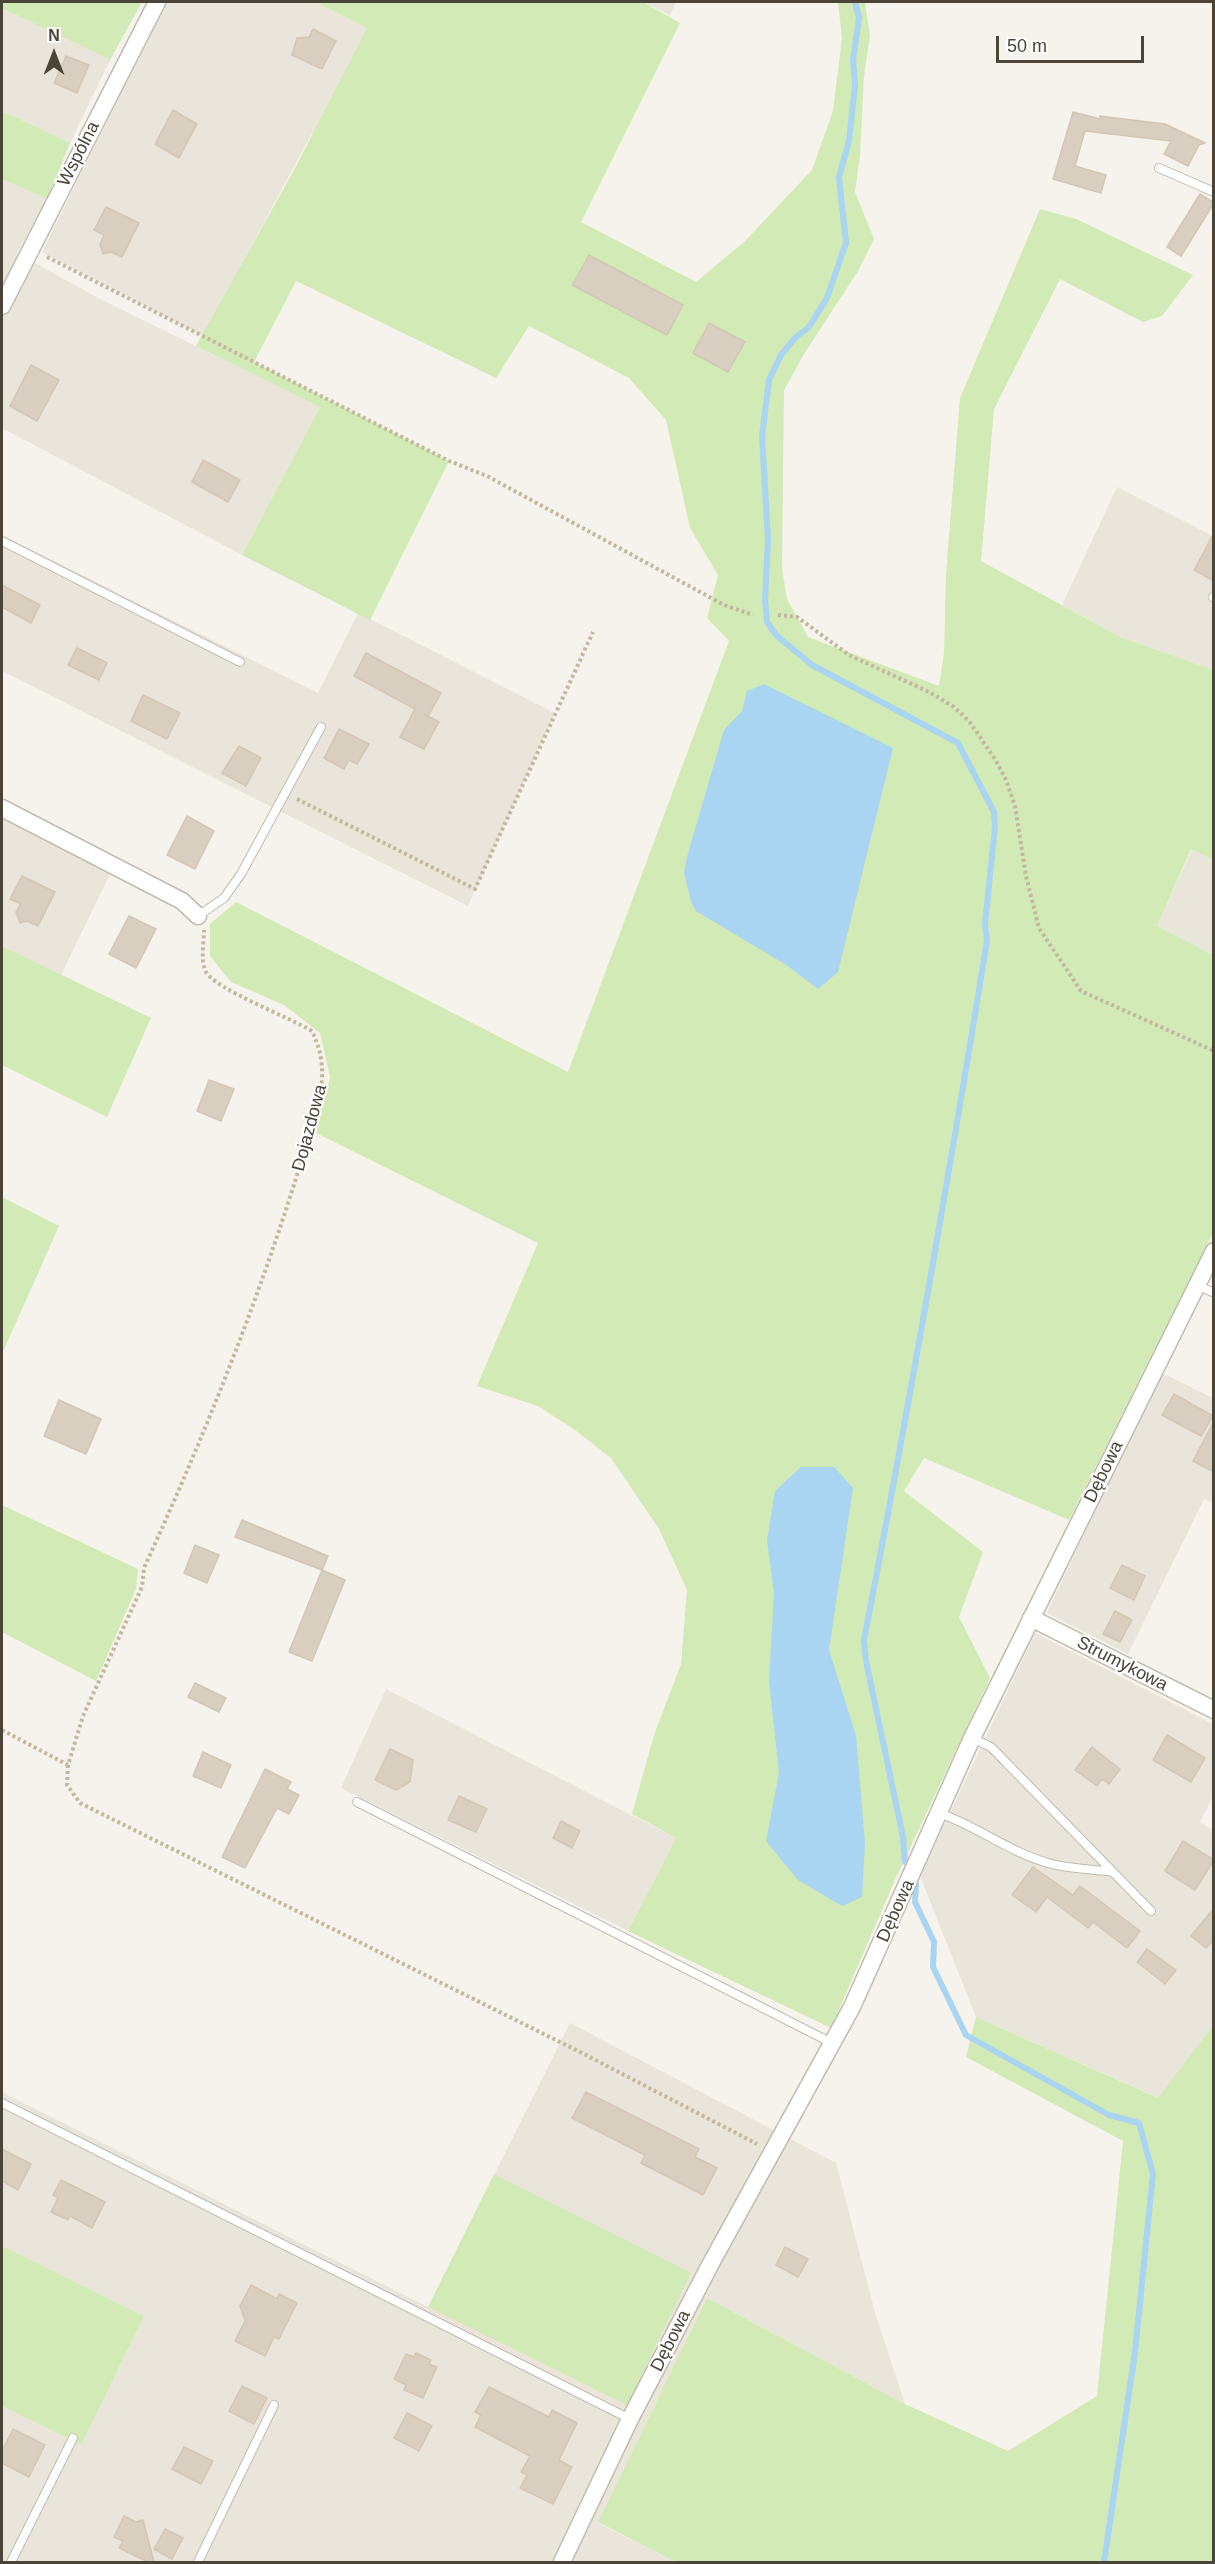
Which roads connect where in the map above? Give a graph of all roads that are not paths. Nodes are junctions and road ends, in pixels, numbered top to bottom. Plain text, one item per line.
1 (157, 2) edge
2 (1160, 168) dead end
3 (1214, 192) edge
4 (2, 306) edge
5 (2, 541) edge
6 (240, 662) dead end
7 (321, 727) dead end
8 (2, 808) edge
9 (198, 916) joint
10 (1214, 1251) edge
11 (1197, 1285) junction
12 (1214, 1293) edge
13 (1031, 1618) junction
14 (1214, 1710) edge
15 (972, 1738) junction
16 (357, 1802) dead end
17 (939, 1813) junction
18 (1113, 1872) junction
19 (1151, 1911) dead end
20 (832, 2043) junction
21 (2, 2103) edge
22 (274, 2405) dead end
23 (630, 2419) junction
24 (73, 2438) dead end
25 (11, 2562) edge
26 (198, 2562) edge
27 (562, 2562) edge

1 - 4 street, Wspólna
2 - 3 lane
5 - 6 lane
7 - 9 lane
8 - 9 street
10 - 11 street, Dębowa
11 - 12 lane
11 - 13 street, Dębowa
13 - 14 street, Strumykowa
13 - 15 street, Dębowa
15 - 17 street, Dębowa
15 - 18 lane
16 - 20 lane
17 - 18 lane
17 - 20 street, Dębowa
18 - 19 lane
20 - 23 street, Dębowa
21 - 23 lane
22 - 26 lane
23 - 27 street, Dębowa
24 - 25 lane

